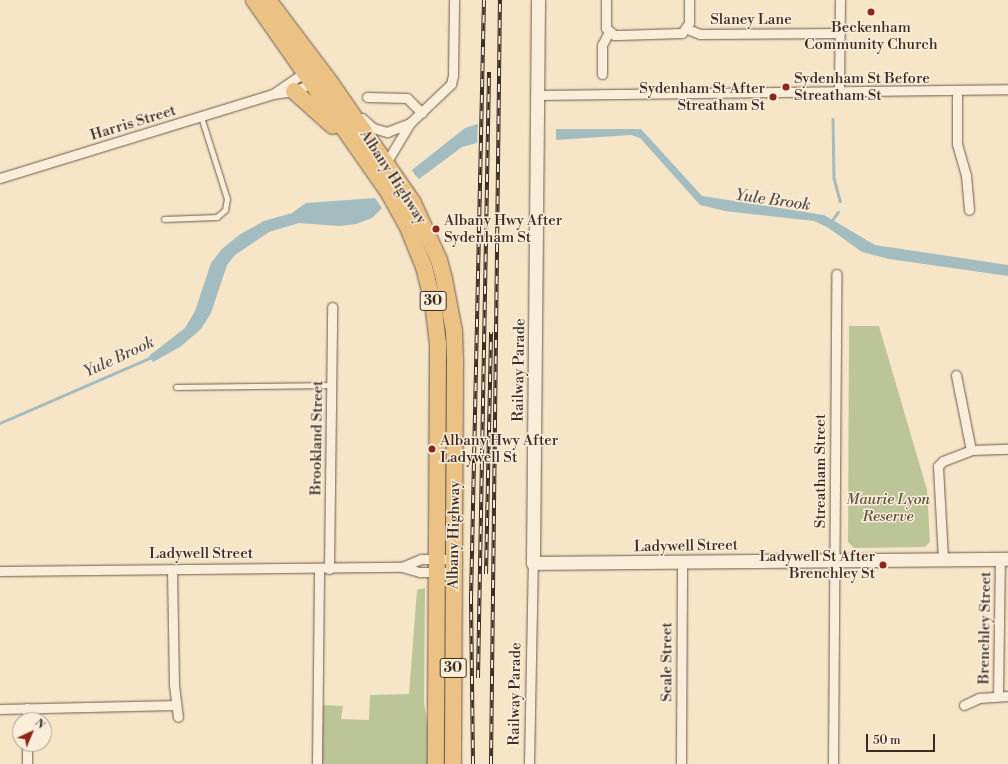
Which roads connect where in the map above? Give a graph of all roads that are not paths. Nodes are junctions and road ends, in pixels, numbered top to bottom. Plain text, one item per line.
1 (254, 0) edge
2 (268, 0) edge
3 (454, 0) edge
4 (538, 0) edge
5 (606, 0) edge
6 (689, 0) edge
7 (840, 0) edge
8 (687, 29) junction
9 (609, 32) junction
10 (840, 33) junction
11 (602, 74) dead end
12 (318, 76) junction
13 (1008, 89) edge
14 (957, 90) junction
15 (294, 91) junction
16 (839, 92) junction
17 (273, 94) junction
18 (538, 95) junction
19 (367, 97) dead end
20 (422, 113) junction
21 (202, 117) junction
22 (410, 122) junction
23 (379, 166) junction
24 (0, 178) edge
25 (968, 210) dead end
26 (164, 219) dead end
27 (836, 274) dead end
28 (332, 307) dead end
29 (956, 375) dead end
30 (332, 385) junction
31 (176, 387) dead end
32 (1008, 449) edge
33 (971, 450) junction
34 (943, 559) junction
35 (1004, 560) edge
36 (835, 561) junction
37 (682, 562) junction
38 (533, 564) junction
39 (436, 565) junction
40 (453, 566) junction
41 (402, 567) junction
42 (329, 569) junction
43 (172, 570) junction
44 (319, 570) junction
45 (0, 571) edge
46 (998, 696) junction
47 (1008, 696) edge
48 (176, 705) junction
49 (964, 705) dead end
50 (27, 708) junction
51 (0, 709) edge
52 (27, 712) edge
53 (178, 717) dead end
54 (27, 752) edge
55 (681, 762) dead end
56 (27, 764) edge
57 (317, 764) edge
58 (436, 764) edge
59 (453, 764) edge
60 (529, 764) edge
61 (833, 764) edge

1 - 12 highway, Albany Highway / 30
2 - 12 highway, Albany Highway / 30
3 - 20 street
4 - 18 street, Railway Parade
5 - 9 street
6 - 8 street
7 - 10 street
8 - 9 street
8 - 10 street, Slaney Lane
9 - 11 street
10 - 16 street
12 - 15 street, Harris Street
12 - 17 street, Harris Street
12 - 22 street
12 - 23 highway, Albany Highway / 30
13 - 14 street
14 - 16 street
14 - 25 street
15 - 17 street, Harris Street
15 - 23 highway
16 - 18 street
17 - 21 street, Harris Street
18 - 38 street, Railway Parade
19 - 20 street
20 - 22 street
21 - 24 street, Harris Street
21 - 26 lane
22 - 23 street
23 - 39 highway, Albany Highway / 30
23 - 40 highway, Albany Highway / 30
27 - 36 street, Streatham Street
28 - 30 street, Brookland Street
29 - 33 street
30 - 31 lane
30 - 42 street, Brookland Street
32 - 33 street
33 - 34 street
34 - 35 street, Ladywell Street
34 - 36 street, Ladywell Street
35 - 46 street, Brenchley Street
36 - 37 street, Ladywell Street
36 - 61 street, Streatham Street
37 - 38 street, Ladywell Street
37 - 55 street, Seale Street
38 - 60 street, Railway Parade
39 - 40 street, Ladywell Street
39 - 40 street, Ladywell Street
39 - 41 street, Ladywell Street
39 - 41 street, Ladywell Street
39 - 58 highway, Albany Highway / 30
40 - 59 highway, Albany Highway / 30
41 - 42 street, Ladywell Street
42 - 44 street, Ladywell Street
43 - 44 street, Ladywell Street
43 - 45 street, Ladywell Street
43 - 48 street
44 - 57 street
46 - 47 street
46 - 49 street
48 - 50 street
48 - 53 street
50 - 51 street
50 - 52 street
54 - 56 street

